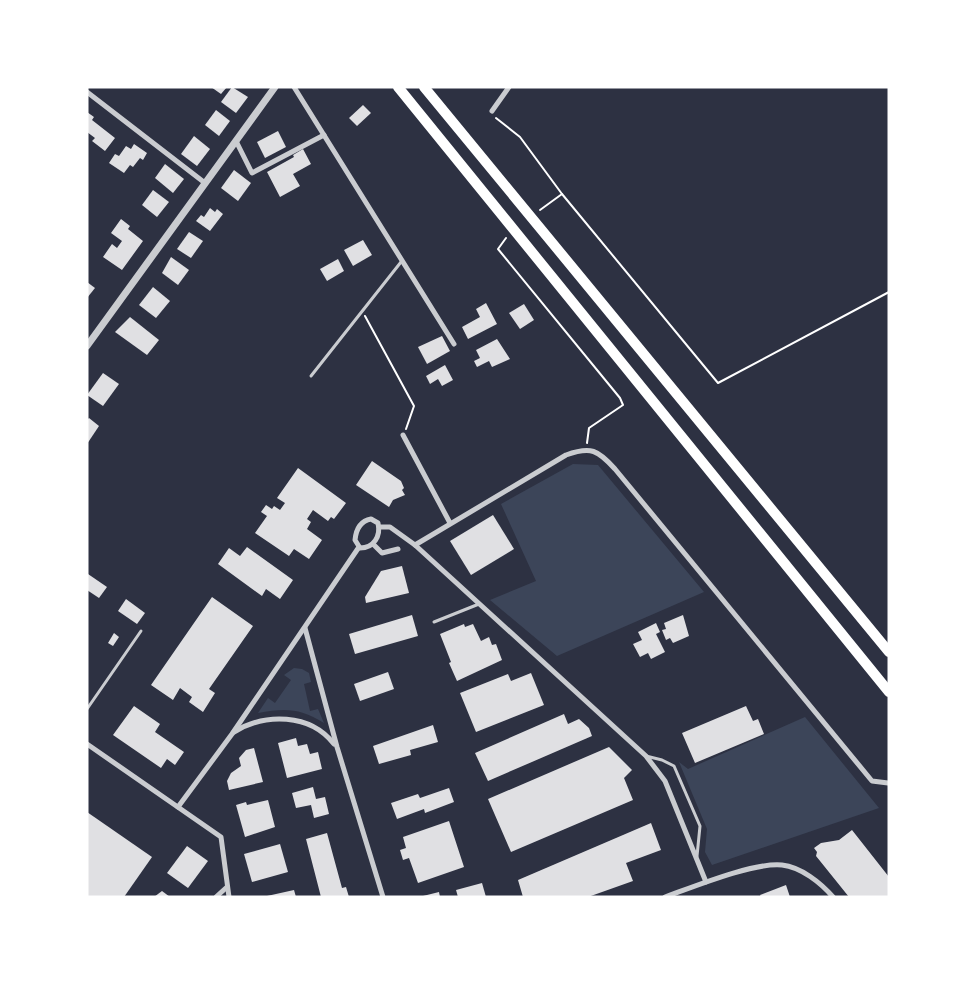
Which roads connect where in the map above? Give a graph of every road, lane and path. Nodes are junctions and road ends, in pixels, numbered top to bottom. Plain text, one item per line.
1 (274, 87) edge
2 (294, 87) edge
3 (398, 87) edge
4 (424, 87) edge
5 (509, 87) edge
6 (87, 93) edge
7 (492, 111) joint
8 (324, 135) junction
9 (236, 141) junction
10 (205, 183) junction
11 (562, 194) junction
12 (540, 210) dead end
13 (506, 238) dead end
14 (402, 260) junction
15 (889, 292) edge
16 (363, 311) junction
17 (454, 344) dead end
18 (87, 346) edge
19 (311, 376) dead end
20 (403, 435) joint
21 (586, 450) junction
22 (450, 523) junction
23 (379, 527) junction
24 (373, 544) junction
25 (415, 545) junction
26 (359, 547) junction
27 (398, 549) dead end
28 (478, 604) junction
29 (434, 622) dead end
30 (305, 627) junction
31 (141, 631) dead end
32 (889, 652) edge
33 (889, 692) edge
34 (87, 709) edge
35 (232, 734) junction
36 (87, 744) edge
37 (337, 747) junction
38 (646, 756) junction
39 (888, 783) edge
40 (178, 807) junction
41 (697, 858) junction
42 (706, 882) junction
43 (226, 886) junction
44 (216, 897) edge
45 (229, 897) edge
46 (382, 897) edge
47 (665, 897) edge
48 (833, 897) edge

1 - 9 street
2 - 8 street
3 - 33 highway
4 - 32 highway
5 - 7 street
6 - 10 street
7 - 11 path
8 - 9 street
8 - 14 street
9 - 10 street
10 - 18 street
11 - 12 path
11 - 15 path
13 - 21 path
14 - 16 lane
14 - 17 street
16 - 19 lane
16 - 20 path
20 - 22 street
21 - 22 street
21 - 39 street
22 - 25 street
23 - 24 street
23 - 25 street
23 - 26 street
24 - 26 street
24 - 27 street
25 - 28 street
26 - 30 street
28 - 29 lane
28 - 38 street
30 - 35 street
30 - 37 street
31 - 34 lane
35 - 37 street
35 - 40 street
36 - 40 street
37 - 46 street
38 - 41 street
38 - 41 lane
40 - 43 street
41 - 42 street
42 - 47 street
42 - 48 street
43 - 44 street
43 - 45 street

